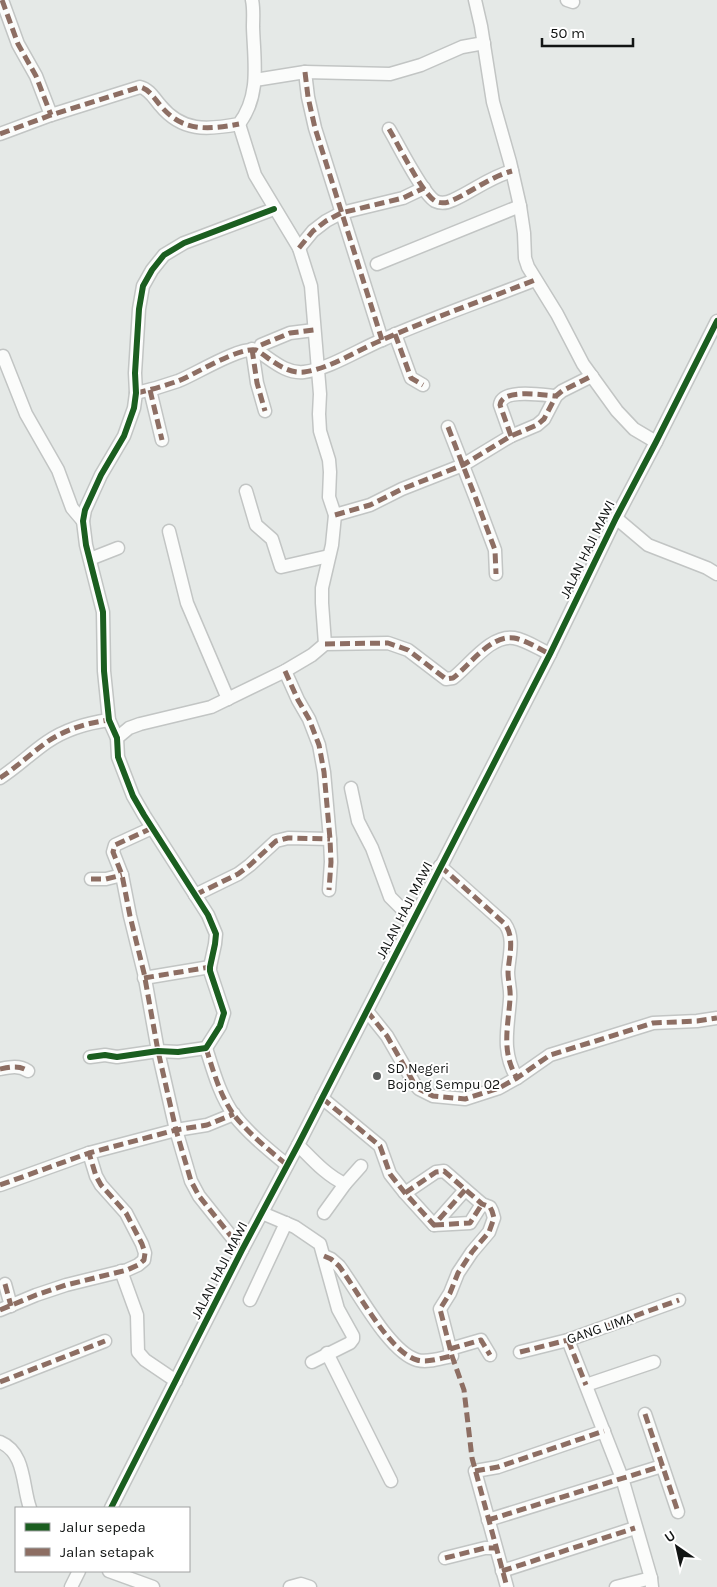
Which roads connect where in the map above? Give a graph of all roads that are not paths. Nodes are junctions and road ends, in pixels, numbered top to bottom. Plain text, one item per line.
1 (2, 0) edge
2 (252, 0) edge
3 (478, 1) edge
4 (484, 43) junction
5 (305, 72) junction
6 (255, 80) junction
7 (51, 115) junction
8 (239, 124) junction
9 (390, 129) dead end
10 (0, 134) edge
11 (512, 170) junction
12 (424, 188) junction
13 (520, 206) junction
14 (274, 208) junction
15 (341, 213) junction
16 (299, 248) junction
17 (377, 264) dead end
18 (535, 280) junction
19 (717, 321) edge
20 (314, 330) junction
21 (395, 334) junction
22 (382, 340) junction
23 (257, 347) junction
24 (3, 356) dead end
25 (318, 369) junction
26 (592, 376) junction
27 (423, 385) dead end
28 (150, 390) junction
29 (136, 393) junction
30 (556, 396) junction
31 (265, 411) dead end
32 (448, 427) dead end
33 (511, 436) junction
34 (162, 440) dead end
35 (656, 442) junction
36 (463, 466) junction
37 (246, 490) dead end
38 (334, 515) junction
39 (616, 518) junction
40 (83, 521) junction
41 (169, 531) dead end
42 (118, 548) dead end
43 (330, 556) junction
44 (90, 559) junction
45 (496, 574) dead end
46 (717, 574) edge
47 (326, 644) junction
48 (550, 654) junction
49 (284, 671) junction
50 (228, 698) junction
51 (109, 720) junction
52 (117, 738) junction
53 (0, 778) edge
54 (351, 788) dead end
55 (152, 828) junction
56 (330, 839) junction
57 (440, 866) junction
58 (122, 876) junction
59 (91, 879) dead end
60 (330, 890) dead end
61 (195, 895) junction
62 (415, 915) junction
63 (210, 967) junction
64 (144, 978) junction
65 (366, 1011) junction
66 (717, 1018) edge
67 (206, 1048) junction
68 (158, 1051) junction
69 (90, 1057) dead end
70 (0, 1068) edge
71 (28, 1071) dead end
72 (517, 1078) junction
73 (322, 1098) junction
74 (234, 1114) junction
75 (176, 1130) junction
76 (298, 1145) junction
77 (89, 1153) junction
78 (287, 1165) junction
79 (361, 1166) dead end
80 (346, 1184) junction
81 (0, 1185) edge
82 (465, 1190) junction
83 (404, 1193) junction
84 (482, 1204) junction
85 (324, 1213) dead end
86 (262, 1214) junction
87 (286, 1223) junction
88 (434, 1225) junction
89 (242, 1250) junction
90 (324, 1256) junction
91 (122, 1271) junction
92 (5, 1284) dead end
93 (250, 1300) dead end
94 (679, 1300) dead end
95 (5, 1308) edge
96 (568, 1340) junction
97 (105, 1341) dead end
98 (450, 1349) junction
99 (520, 1352) dead end
100 (327, 1353) junction
101 (490, 1355) dead end
102 (312, 1362) dead end
103 (654, 1362) dead end
104 (176, 1381) junction
105 (0, 1382) edge
106 (586, 1385) junction
107 (645, 1414) dead end
108 (604, 1431) junction
109 (0, 1442) edge
110 (662, 1466) junction
111 (622, 1478) junction
112 (391, 1481) dead end
113 (30, 1507) edge
114 (112, 1507) edge
115 (678, 1512) dead end
116 (488, 1520) junction
117 (635, 1528) junction
118 (495, 1548) junction
119 (445, 1558) dead end
120 (502, 1571) junction
121 (78, 1572) edge
122 (112, 1572) edge
123 (651, 1582) edge
124 (71, 1587) edge
125 (153, 1587) edge
126 (290, 1587) edge
127 (310, 1587) edge
128 (507, 1587) edge
129 (616, 1587) edge

1 - 7 street
2 - 6 street
3 - 4 street
4 - 5 street
4 - 11 street
5 - 6 street
5 - 15 street
6 - 8 street
7 - 8 street
7 - 10 street
8 - 14 street
9 - 12 street
11 - 12 street
11 - 13 street
12 - 15 street
13 - 17 street
13 - 18 street
14 - 16 street
14 - 29 street
15 - 16 street
15 - 22 street
16 - 20 street
18 - 21 street
18 - 26 street
19 - 35 street, JALAN HAJI MAWI
20 - 23 street
20 - 25 street
21 - 22 street
21 - 27 street
22 - 25 street
23 - 25 street
23 - 28 street
23 - 31 street
24 - 40 street
25 - 38 street
26 - 30 street
26 - 35 street
28 - 29 street
28 - 34 street
29 - 40 street
30 - 33 street
30 - 33 street
32 - 36 street
33 - 36 street
35 - 39 street, JALAN HAJI MAWI
36 - 38 street
36 - 45 street
37 - 43 street
38 - 43 street
39 - 46 street
39 - 48 street, JALAN HAJI MAWI
40 - 44 street
41 - 50 street
42 - 44 street
43 - 47 street
44 - 51 street
47 - 48 street
47 - 49 street
48 - 57 street, JALAN HAJI MAWI
49 - 50 street
49 - 56 street
50 - 52 street
51 - 52 street
51 - 53 street
52 - 55 street
54 - 62 street
55 - 58 street
55 - 61 street
56 - 60 street
56 - 61 street
57 - 62 street, JALAN HAJI MAWI
57 - 72 street
58 - 59 street
58 - 64 street
61 - 63 street
62 - 65 street, JALAN HAJI MAWI
63 - 64 street
63 - 67 street
64 - 68 street
65 - 72 street
65 - 73 street, JALAN HAJI MAWI
66 - 72 street
67 - 68 street
67 - 74 street
68 - 69 street
68 - 75 street
70 - 71 street
73 - 76 street, JALAN HAJI MAWI
73 - 83 street
74 - 75 street
74 - 78 street
75 - 77 street
75 - 89 street
76 - 78 street, JALAN HAJI MAWI
76 - 80 street
77 - 81 street
77 - 91 street
78 - 86 street, JALAN HAJI MAWI
79 - 80 street
80 - 85 street
82 - 83 street
82 - 84 street
82 - 88 street
83 - 88 street
84 - 88 street
84 - 98 street
86 - 87 street
86 - 89 street, JALAN HAJI MAWI
87 - 90 street
87 - 93 street
89 - 104 street, JALAN HAJI MAWI
90 - 98 street
90 - 100 street
91 - 95 street
91 - 104 street
92 - 95 street
94 - 96 street, GANG LIMA
96 - 99 street, GANG LIMA
96 - 106 street
97 - 105 street
98 - 101 street
100 - 102 street
100 - 112 street
103 - 106 street
104 - 114 street, JALAN HAJI MAWI
106 - 108 street
107 - 110 street
108 - 111 street
108 - 116 street
109 - 113 street
110 - 111 street
110 - 115 street
111 - 116 street
111 - 117 street
116 - 118 street
117 - 120 street
117 - 123 street
118 - 119 street
118 - 120 street
120 - 128 street
121 - 124 street
122 - 125 street
123 - 129 street
126 - 127 street

